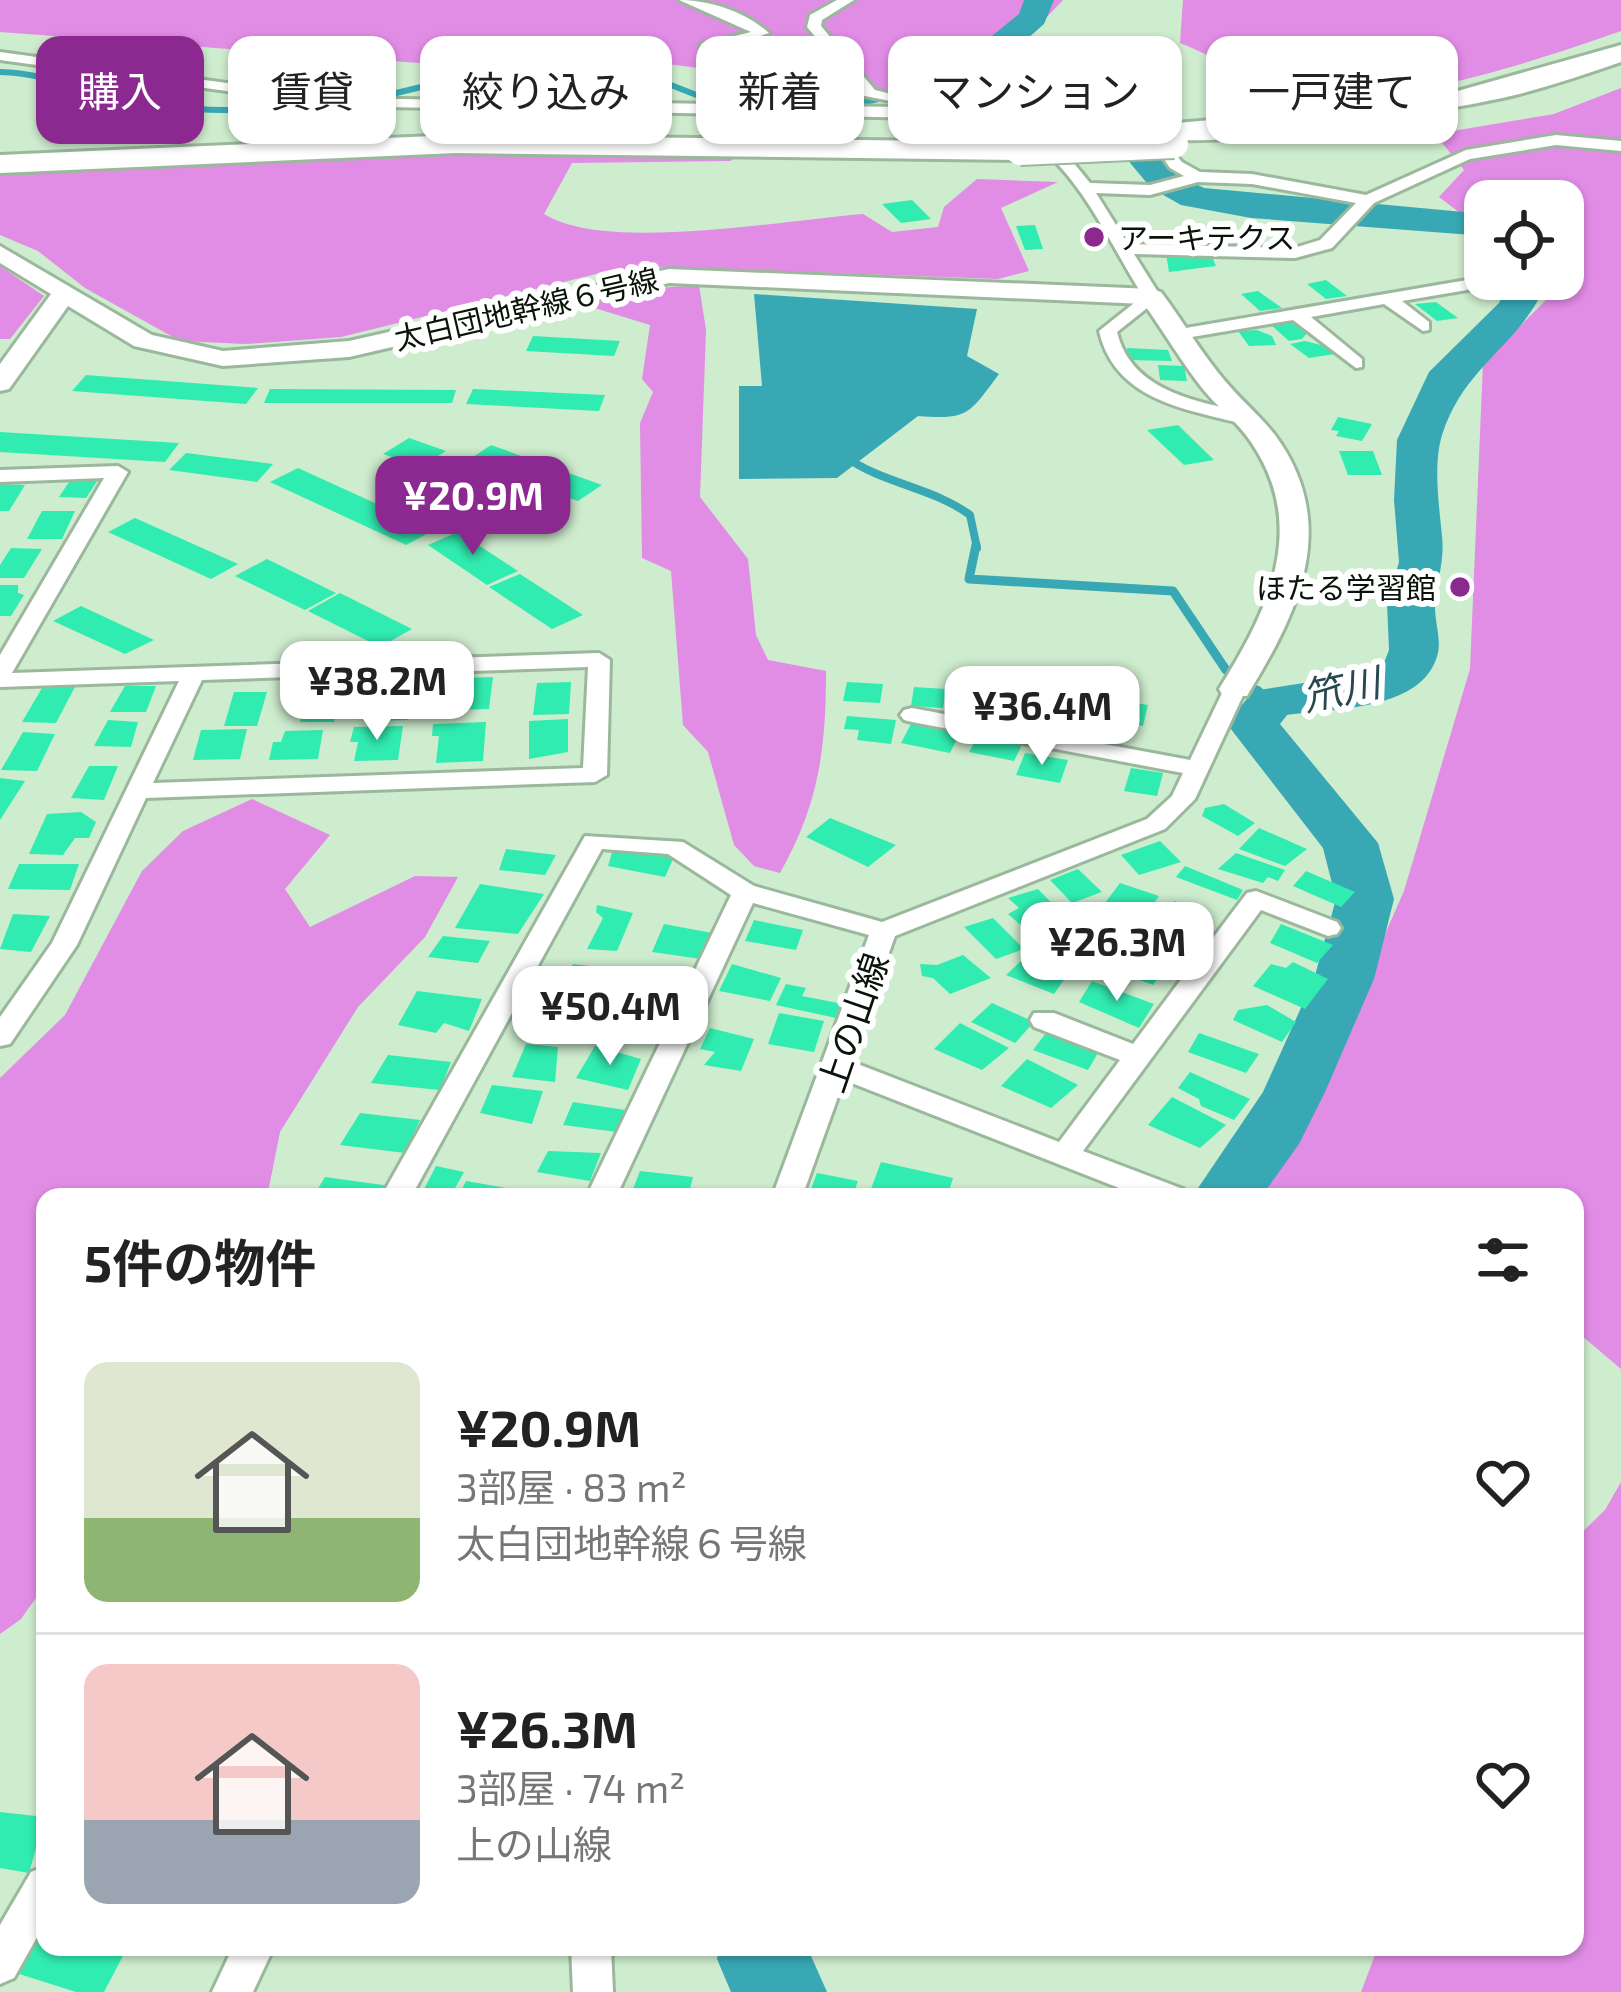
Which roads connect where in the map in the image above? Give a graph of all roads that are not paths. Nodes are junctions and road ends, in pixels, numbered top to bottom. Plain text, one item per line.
1 (686, 0) edge
2 (847, 0) edge
3 (1621, 53) edge
4 (0, 56) edge
5 (1621, 70) edge
6 (883, 94) junction
7 (888, 95) edge
8 (888, 113) edge
9 (1182, 130) edge
10 (1182, 131) edge
11 (1028, 144) edge
12 (1041, 144) edge
13 (1166, 144) edge
14 (1017, 145) junction
15 (1621, 146) edge
16 (0, 152) edge
17 (0, 164) edge
18 (1196, 177) junction
19 (1090, 188) junction
20 (1365, 203) junction
21 (1123, 249) junction
22 (0, 253) edge
23 (1464, 286) edge
24 (65, 292) junction
25 (1152, 297) junction
26 (1388, 299) junction
27 (1297, 314) junction
28 (1423, 326) dead end
29 (1180, 334) junction
30 (1356, 363) dead end
31 (0, 383) edge
32 (1244, 418) junction
33 (0, 476) edge
34 (194, 674) junction
35 (0, 677) edge
36 (1234, 689) joint
37 (912, 715) dead end
38 (1197, 768) junction
39 (140, 790) junction
40 (745, 892) junction
41 (1328, 928) dead end
42 (884, 931) junction
43 (1115, 937) dead end
44 (1202, 971) junction
45 (1044, 1020) dead end
46 (0, 1036) edge
47 (1139, 1057) junction
48 (837, 1067) junction
49 (1066, 1153) junction
50 (401, 1188) edge
51 (606, 1188) edge
52 (791, 1188) edge
53 (1150, 1188) edge
54 (36, 1901) edge
55 (250, 1956) edge
56 (591, 1956) edge
57 (0, 1964) edge
58 (232, 1992) edge
59 (593, 1992) edge

1 - 6 street
2 - 6 street
3 - 9 highway
4 - 8 street
5 - 10 highway
6 - 7 street
11 - 14 highway, bridge
12 - 19 street
13 - 18 street
14 - 16 highway
14 - 17 highway
15 - 20 street
18 - 19 street
18 - 20 street
19 - 21 street
20 - 21 street
21 - 25 street
22 - 24 street, 太白団地幹線６号線
23 - 26 street
24 - 25 street, 太白団地幹線６号線
24 - 31 street
25 - 29 street
25 - 32 street
26 - 27 street
26 - 28 street
27 - 29 street
27 - 30 street
29 - 32 street
32 - 36 street
33 - 35 street
34 - 35 street
34 - 39 street
34 - 39 street
36 - 38 street, 上の山線
37 - 38 street
38 - 42 street, 上の山線
39 - 46 street
40 - 42 street
40 - 50 street
40 - 51 street
41 - 44 street
42 - 48 street, 上の山線
43 - 44 street
44 - 47 street
45 - 47 street
47 - 49 street
48 - 49 street
48 - 52 street, 上の山線
49 - 53 street
54 - 57 street
55 - 58 street
56 - 59 street

